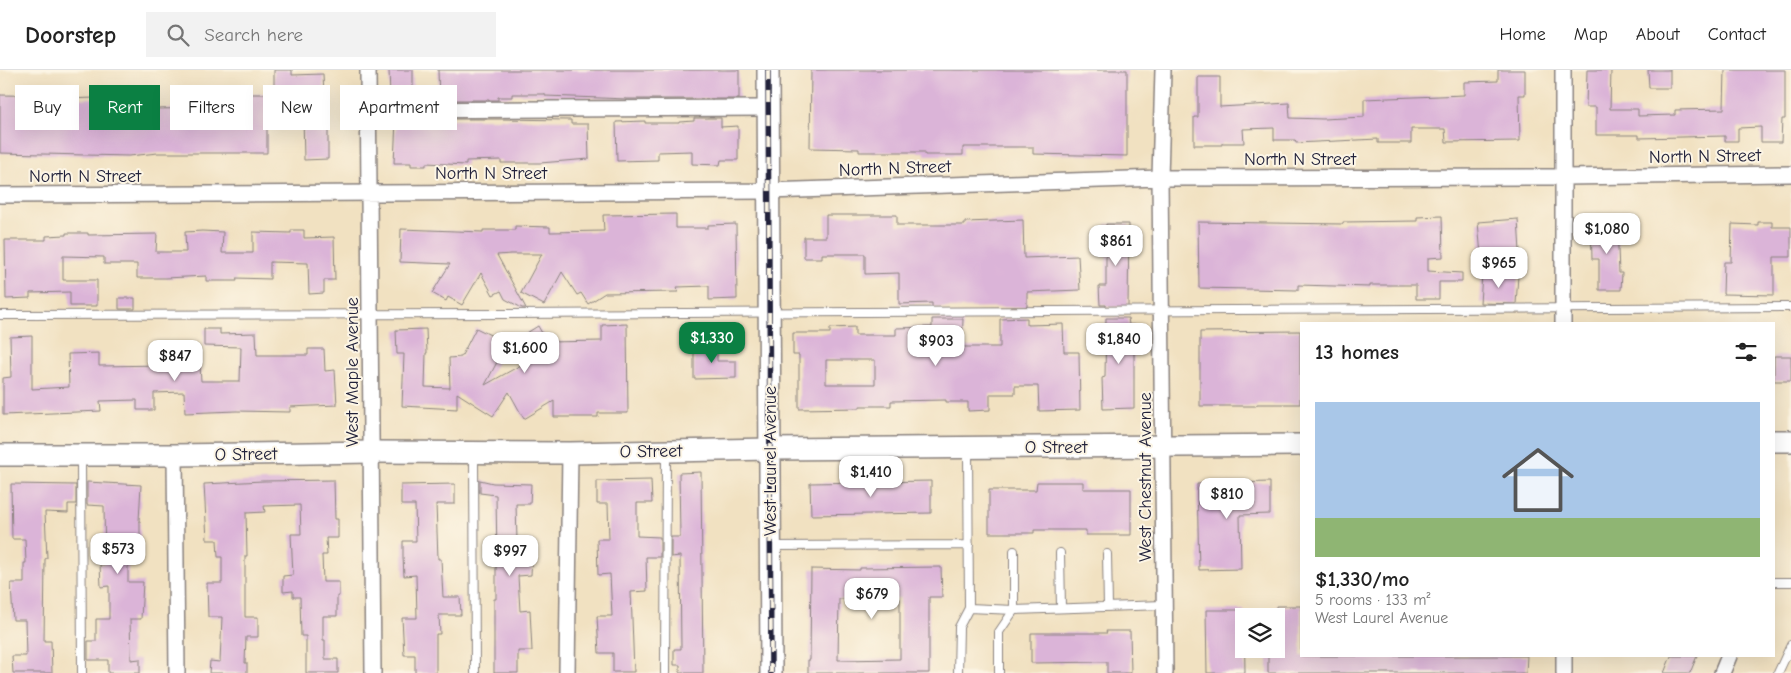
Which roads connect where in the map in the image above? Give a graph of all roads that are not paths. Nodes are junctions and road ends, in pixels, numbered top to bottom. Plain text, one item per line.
1 (368, 70) edge
2 (768, 70) edge
3 (1163, 70) edge
4 (1563, 70) edge
5 (368, 85) edge
6 (768, 108) junction
7 (457, 110) edge
8 (368, 130) edge
9 (1791, 174) edge
10 (1564, 177) junction
11 (1160, 178) junction
12 (768, 191) junction
13 (370, 192) junction
14 (0, 195) edge
15 (1791, 307) edge
16 (1162, 312) junction
17 (371, 314) junction
18 (769, 314) junction
19 (0, 315) edge
20 (1563, 317) edge
21 (1300, 445) edge
22 (1163, 446) junction
23 (770, 448) junction
24 (968, 448) junction
25 (666, 451) junction
26 (372, 452) junction
27 (474, 452) junction
28 (570, 453) junction
29 (0, 455) edge
30 (81, 455) junction
31 (175, 455) junction
32 (969, 545) junction
33 (770, 546) junction
34 (1014, 551) dead end
35 (1060, 553) dead end
36 (1107, 554) dead end
37 (1775, 582) edge
38 (1791, 582) edge
39 (1164, 604) junction
40 (1108, 606) junction
41 (969, 608) junction
42 (1061, 608) junction
43 (1014, 610) junction
44 (1791, 645) edge
45 (1564, 657) edge
46 (1729, 657) edge
47 (82, 673) edge
48 (177, 673) edge
49 (373, 673) edge
50 (475, 673) edge
51 (567, 673) edge
52 (665, 673) edge
53 (771, 673) edge
54 (958, 673) edge
55 (999, 673) edge
56 (1165, 673) edge
57 (1564, 673) edge
58 (1722, 673) edge
59 (1778, 673) edge

1 - 5 street, West Maple Avenue
2 - 6 street, West Laurel Avenue
3 - 11 street, West Chestnut Avenue
4 - 10 street
6 - 7 street
6 - 12 street, West Laurel Avenue
8 - 13 street, West Maple Avenue
9 - 10 street, North N Street
10 - 11 street, North N Street
10 - 20 street
11 - 12 street, North N Street
11 - 16 street, West Chestnut Avenue
12 - 13 street, North N Street
12 - 18 street, West Laurel Avenue
13 - 14 street, North N Street
13 - 17 street, West Maple Avenue
15 - 20 lane
16 - 18 lane
16 - 20 lane
16 - 22 street, West Chestnut Avenue
17 - 18 lane
17 - 19 lane
17 - 26 street, West Maple Avenue
18 - 23 street, West Laurel Avenue
21 - 22 street, O Street
22 - 24 street, O Street
22 - 39 street, West Chestnut Avenue
23 - 24 street, O Street
23 - 25 street, O Street
23 - 33 street, West Laurel Avenue
24 - 32 lane
25 - 28 street, O Street
25 - 52 lane
26 - 27 street, O Street
26 - 31 street, O Street
26 - 49 street, West Maple Avenue
27 - 28 street, O Street
27 - 50 lane
28 - 51 street
29 - 30 street, O Street
30 - 31 street, O Street
30 - 47 lane
31 - 48 street
32 - 33 lane
32 - 41 lane
33 - 53 street, West Laurel Avenue
34 - 43 lane
35 - 42 lane
36 - 40 lane
37 - 38 lane
39 - 40 lane
39 - 56 street, West Chestnut Avenue
40 - 42 lane
41 - 43 lane
41 - 54 lane
42 - 43 lane
43 - 55 lane
44 - 59 lane
45 - 57 street
46 - 58 street

